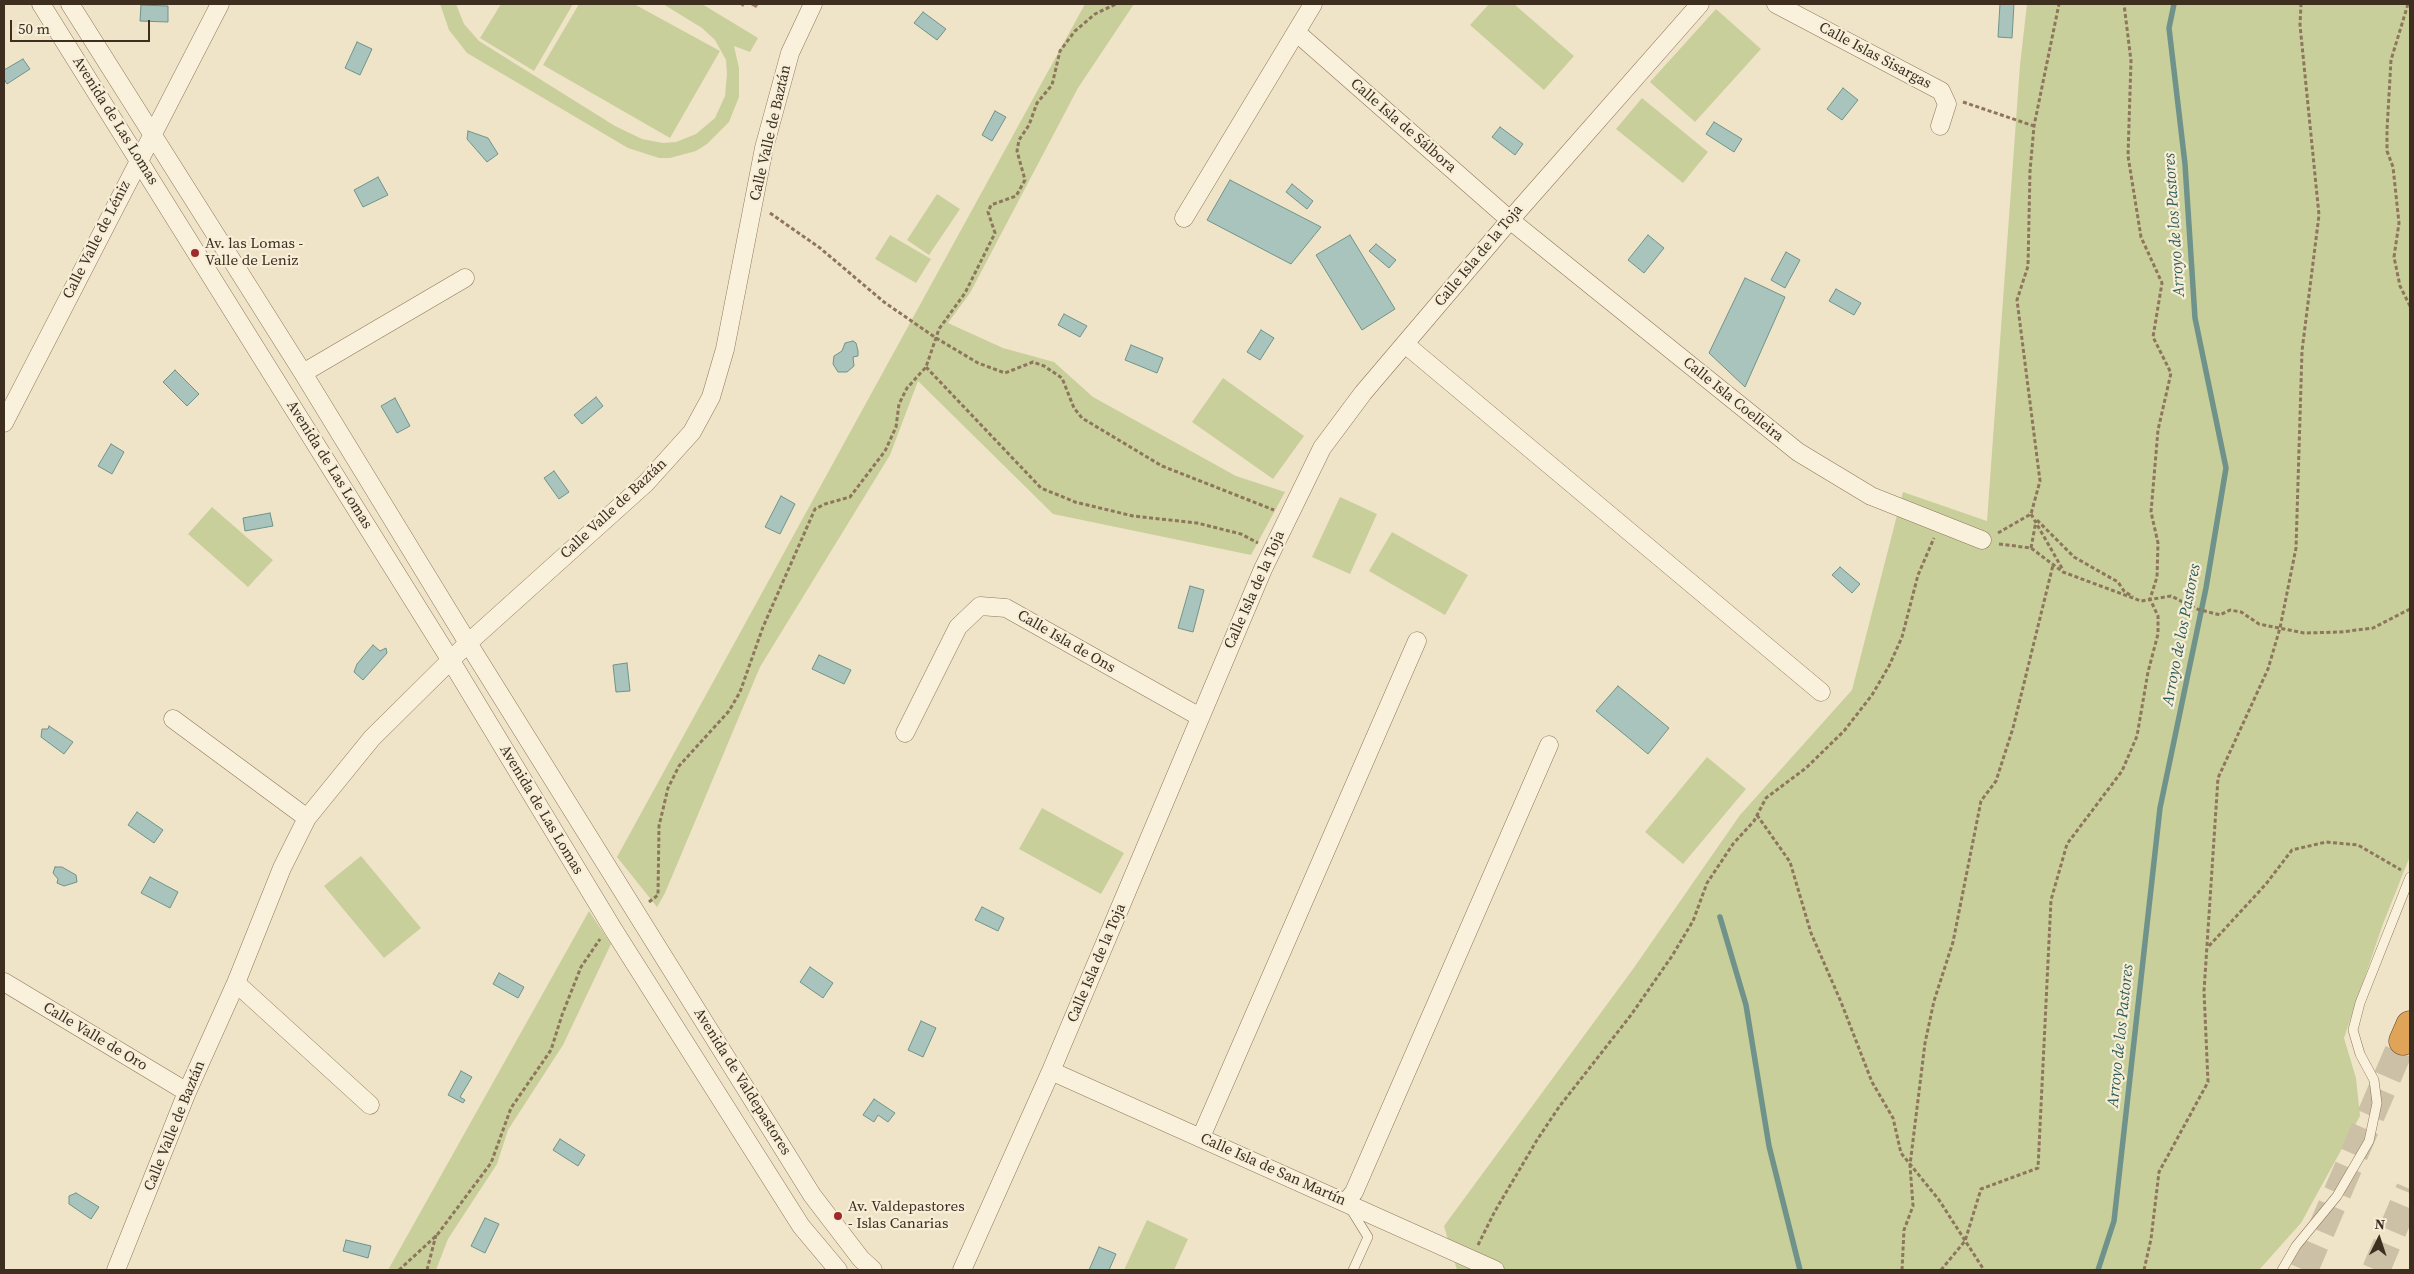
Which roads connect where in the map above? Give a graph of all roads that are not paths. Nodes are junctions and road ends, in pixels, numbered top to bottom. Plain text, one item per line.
1 (42, 4) edge
2 (70, 4) edge
3 (220, 4) edge
4 (813, 4) edge
5 (1313, 4) edge
6 (1700, 4) edge
7 (1776, 4) edge
8 (1296, 32) junction
9 (1940, 126) dead end
10 (152, 133) junction
11 (139, 159) junction
12 (1184, 218) dead end
13 (1510, 220) junction
14 (465, 278) dead end
15 (1405, 344) junction
16 (303, 373) junction
17 (4, 423) edge
18 (1982, 540) road end
19 (1417, 641) dead end
20 (468, 643) junction
21 (451, 662) junction
22 (1821, 692) dead end
23 (1200, 718) junction
24 (173, 719) dead end
25 (906, 733) dead end
26 (1549, 745) dead end
27 (307, 818) junction
28 (2410, 876) edge
29 (620, 887) joint
30 (613, 929) joint
31 (4, 982) edge
32 (236, 983) junction
33 (1051, 1070) junction
34 (187, 1092) junction
35 (370, 1105) dead end
36 (1201, 1138) junction
37 (1346, 1202) junction
38 (116, 1270) edge
39 (838, 1270) edge
40 (874, 1270) edge
41 (962, 1270) edge
42 (1353, 1270) edge
43 (1495, 1270) edge
44 (2282, 1270) edge

1 - 11 street, Avenida de Las Lomas
2 - 10 street, Avenida de Las Lomas
3 - 10 street, Calle Valle de Léniz
4 - 20 street, Calle Valle de Baztán
5 - 8 street
6 - 13 street, Calle Isla de la Toja
7 - 9 street, Calle Islas Sisargas
8 - 12 street
8 - 13 street, Calle Isla de Sálbora
10 - 11 street, Calle Valle de Léniz
10 - 16 street, Avenida de Las Lomas
11 - 17 street, Calle Valle de Léniz
11 - 21 street, Avenida de Las Lomas
13 - 15 street, Calle Isla de la Toja
13 - 18 street, Calle Isla Coelleira
14 - 16 street
15 - 22 street
15 - 23 street, Calle Isla de la Toja
16 - 20 street, Avenida de Las Lomas
19 - 36 street
20 - 21 street, Calle Valle de Baztán
20 - 29 street, Avenida de Las Lomas
21 - 27 street, Calle Valle de Baztán
21 - 30 street, Avenida de Las Lomas
23 - 25 street, Calle Isla de Ons
23 - 33 street, Calle Isla de la Toja
24 - 27 street
26 - 37 street
27 - 32 street, Calle Valle de Baztán
28 - 44 lane
29 - 40 street, Avenida de Valdepastores
30 - 39 street, Avenida de Valdepastores
31 - 34 street, Calle Valle de Oro
32 - 34 street, Calle Valle de Baztán
32 - 35 street
33 - 36 street, Calle Isla de San Martín
33 - 41 street, Calle Isla de la Toja
34 - 38 street, Calle Valle de Baztán
36 - 37 street, Calle Isla de San Martín
37 - 42 lane
37 - 43 street, Calle Isla de San Martín

